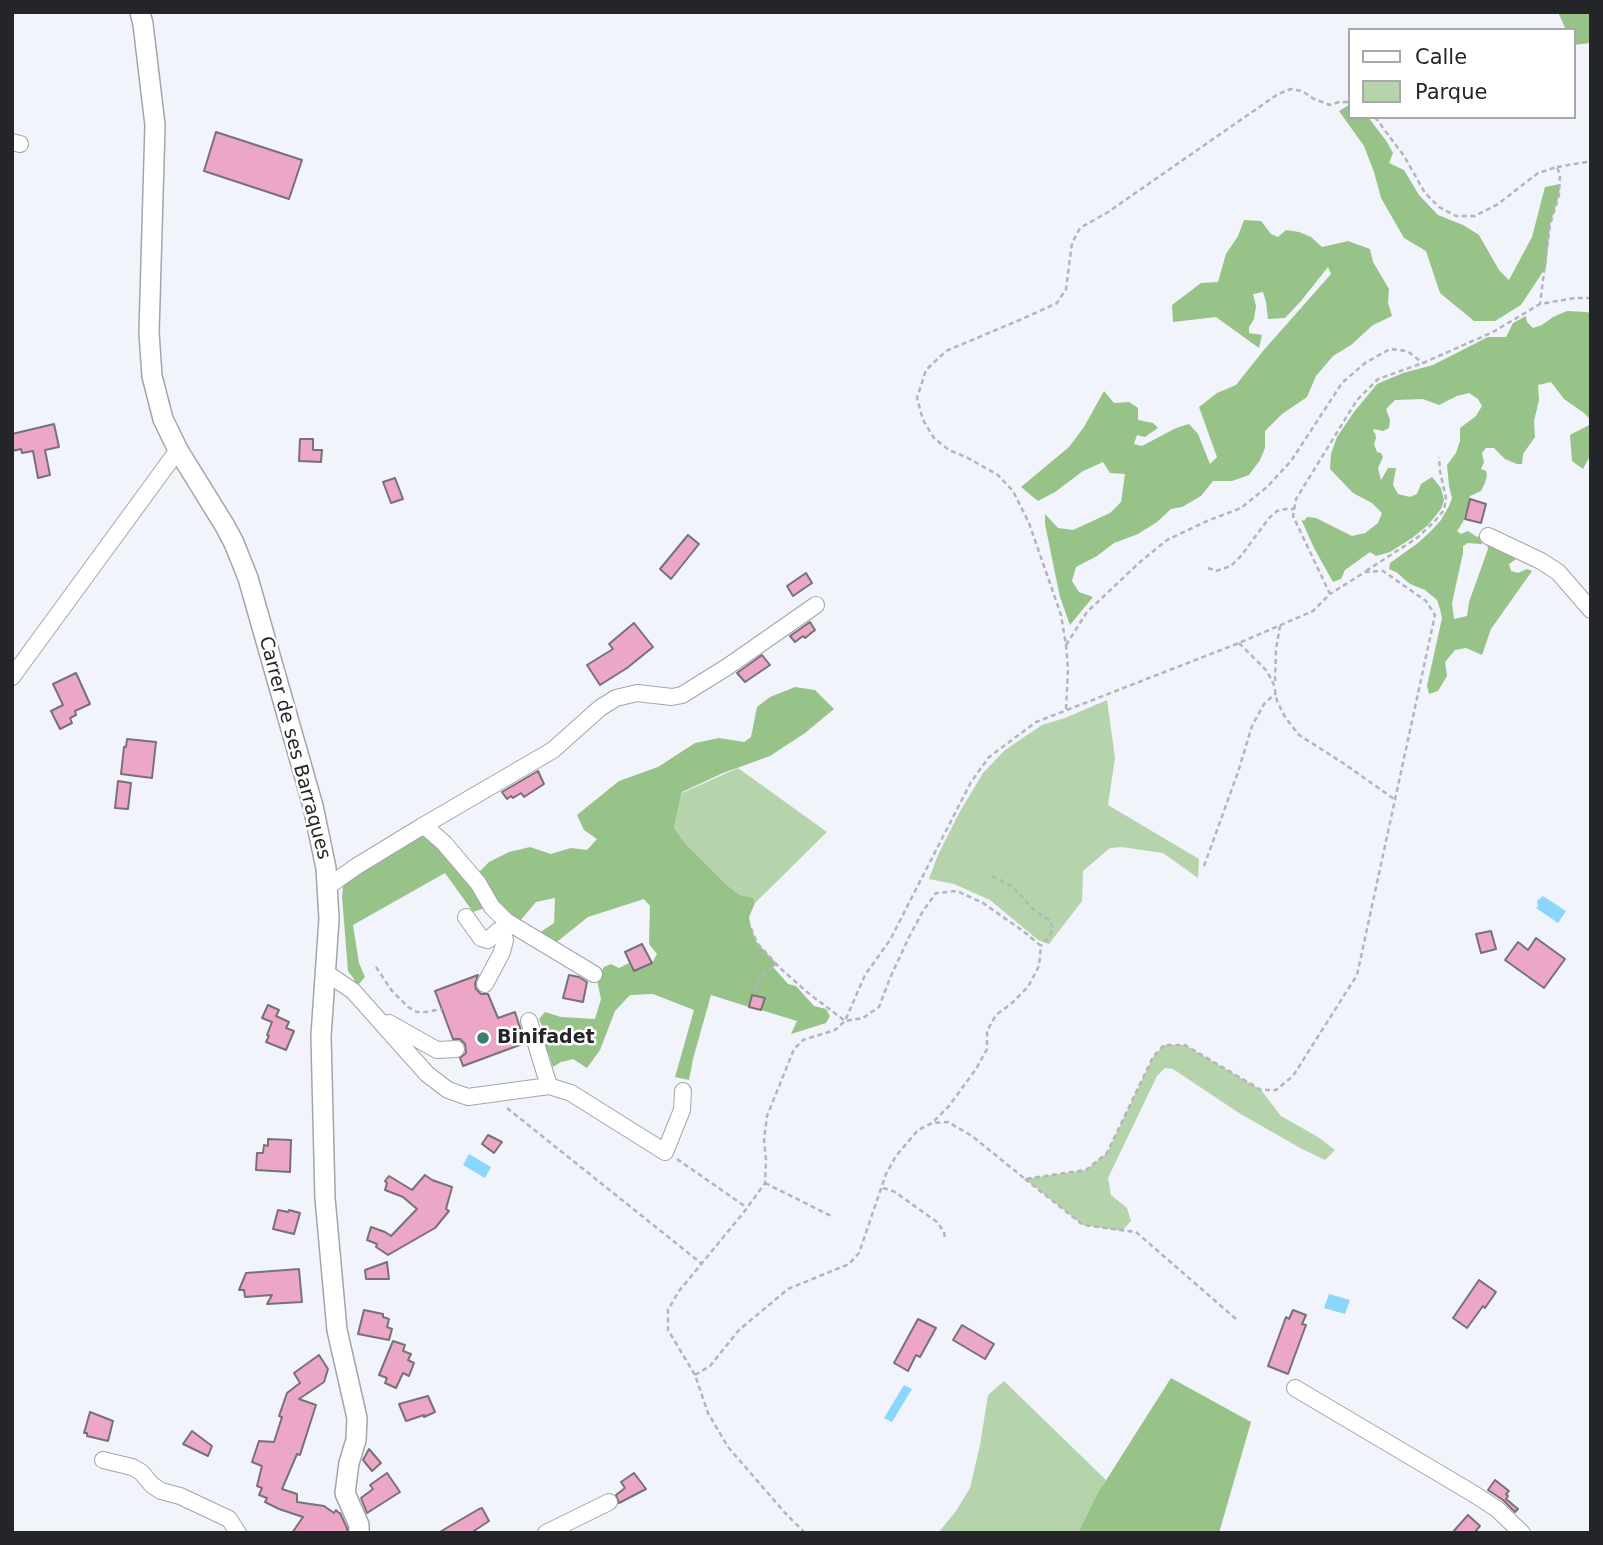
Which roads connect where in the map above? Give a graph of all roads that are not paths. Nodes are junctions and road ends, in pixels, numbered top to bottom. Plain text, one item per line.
1 (142, 16) edge
2 (178, 450) junction
3 (1488, 536) dead end
4 (816, 605) dead end
5 (1591, 610) edge
6 (12, 677) edge
7 (421, 827) junction
8 (327, 887) junction
9 (466, 916) dead end
10 (326, 972) junction
11 (594, 974) dead end
12 (485, 984) dead end
13 (374, 1014) junction
14 (529, 1021) dead end
15 (456, 1049) dead end
16 (549, 1086) junction
17 (683, 1091) dead end
18 (1295, 1388) dead end
19 (103, 1460) dead end
20 (609, 1502) dead end
21 (238, 1533) edge
22 (359, 1533) edge
23 (546, 1533) edge
24 (1522, 1533) edge

1 - 2 main road, Carrer de ses Barraques
2 - 6 street
2 - 8 main road, Carrer de ses Barraques
3 - 5 street
4 - 7 street
7 - 8 street
7 - 11 street
8 - 10 main road, Carrer de ses Barraques
9 - 12 street
10 - 13 street
10 - 22 main road, Carrer de ses Barraques
13 - 15 street
13 - 16 street
14 - 16 street
16 - 17 street
18 - 24 street
19 - 21 street
20 - 23 street

